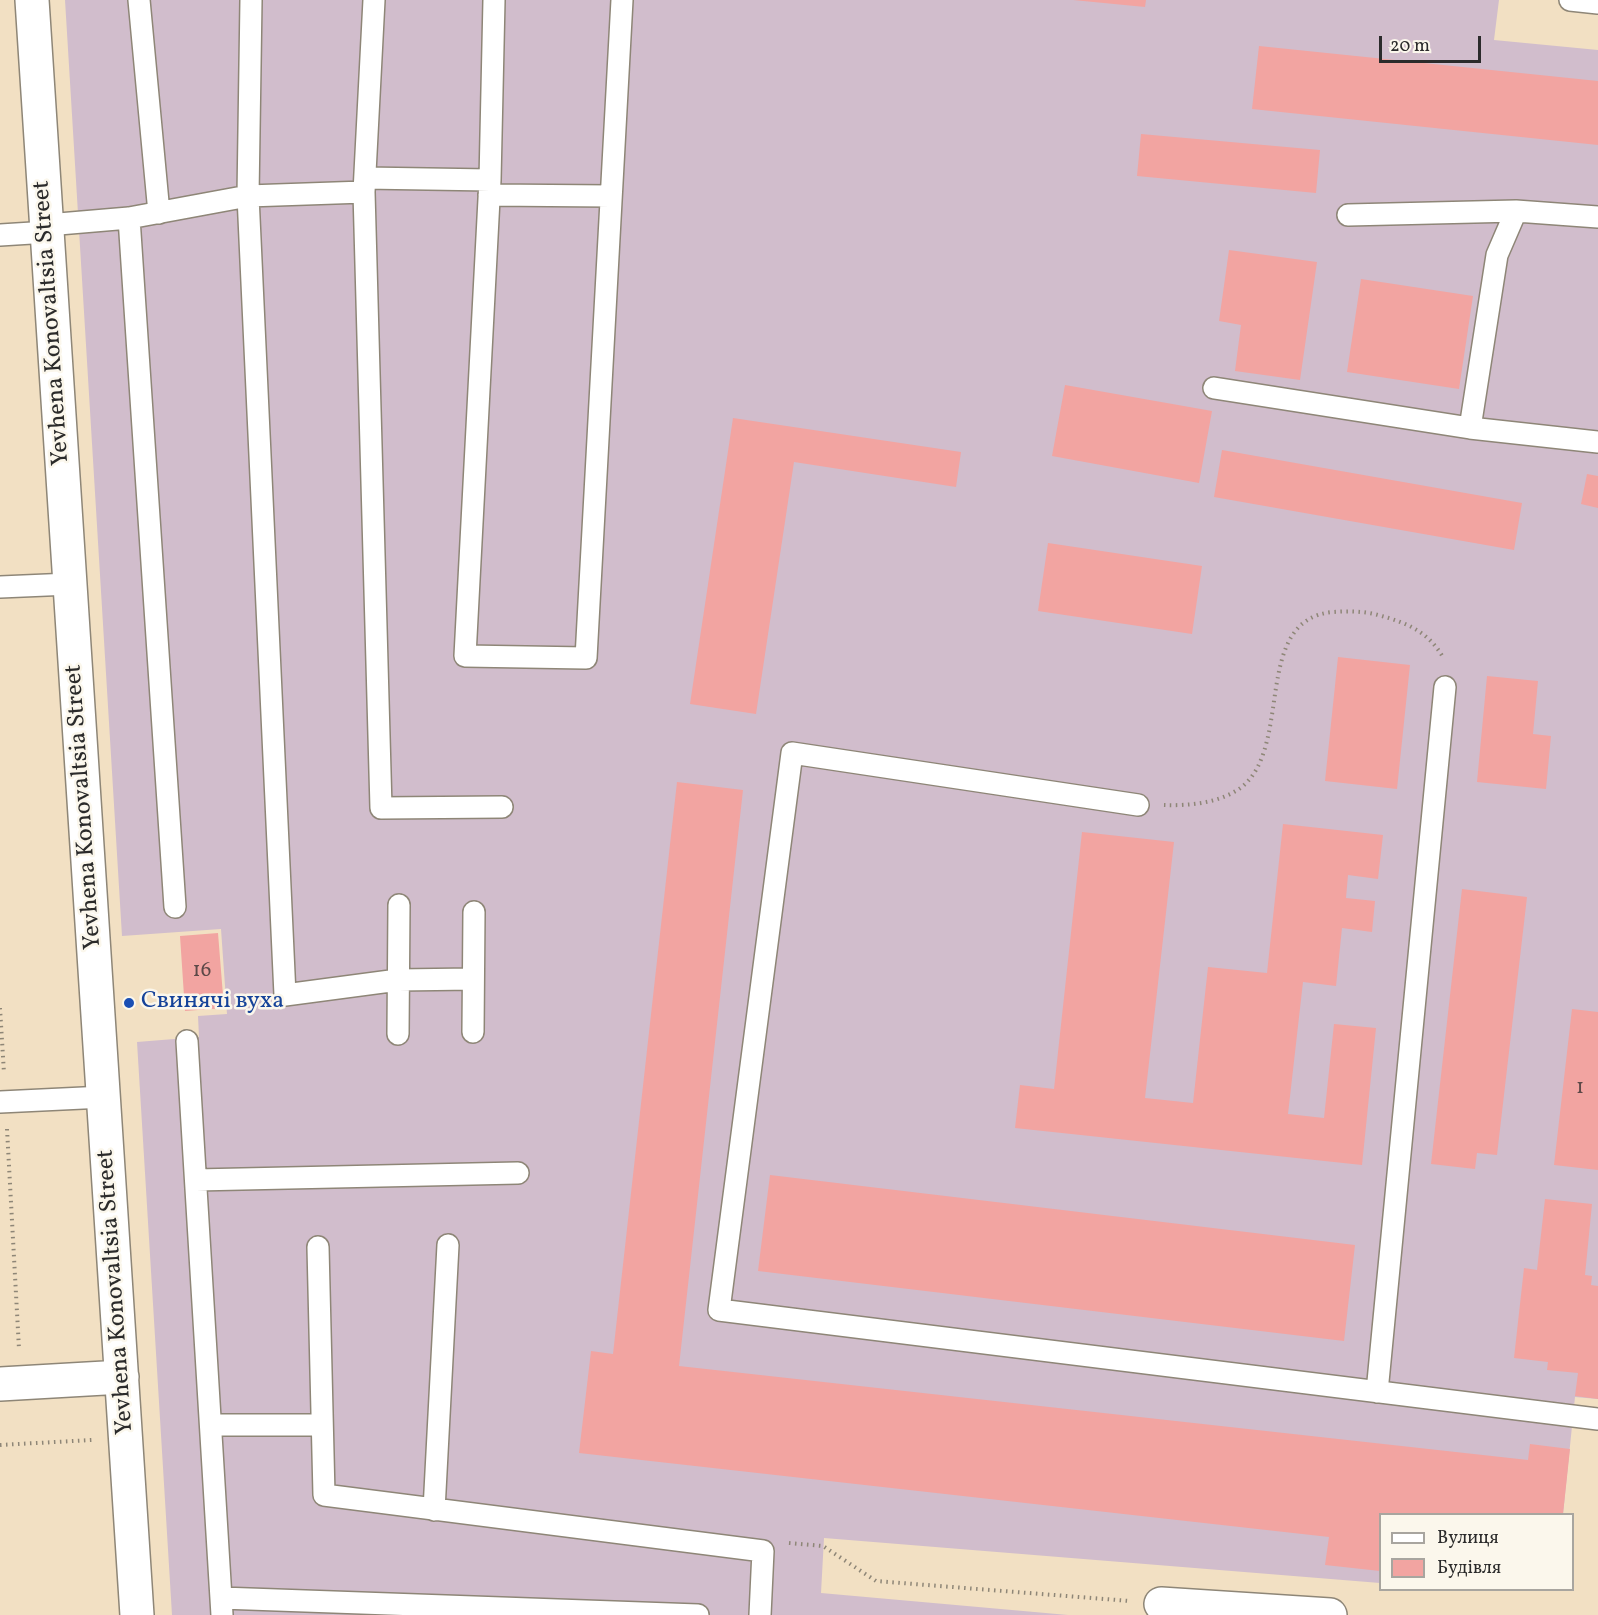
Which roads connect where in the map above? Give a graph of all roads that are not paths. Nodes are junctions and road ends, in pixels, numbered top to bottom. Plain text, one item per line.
1 (32, 0) edge
2 (139, 0) edge
3 (251, 0) edge
4 (374, 0) edge
5 (494, 0) edge
6 (622, 0) edge
7 (1570, 0) edge
8 (1598, 3) edge
9 (364, 185) junction
10 (490, 187) junction
11 (249, 196) junction
12 (610, 196) junction
13 (1516, 211) junction
14 (159, 213) junction
15 (1348, 215) dead end
16 (1598, 216) edge
17 (129, 218) junction
18 (47, 228) junction
19 (0, 235) edge
20 (1214, 387) dead end
21 (1470, 428) junction
22 (1598, 442) edge
23 (70, 584) junction
24 (0, 587) edge
25 (1445, 687) road end
26 (1138, 805) road end
27 (502, 807) dead end
28 (399, 905) dead end
29 (174, 907) dead end
30 (474, 912) dead end
31 (473, 979) junction
32 (398, 980) junction
33 (473, 1032) dead end
34 (398, 1034) dead end
35 (187, 1041) dead end
36 (104, 1097) junction
37 (3, 1102) edge
38 (518, 1173) dead end
39 (196, 1180) junction
40 (448, 1245) dead end
41 (318, 1247) dead end
42 (122, 1377) junction
43 (10, 1384) edge
44 (1377, 1392) junction
45 (1598, 1419) edge
46 (211, 1425) junction
47 (322, 1425) junction
48 (434, 1510) junction
49 (222, 1606) edge
50 (1160, 1609) edge
51 (137, 1615) edge
52 (698, 1615) edge
53 (760, 1615) edge
54 (1330, 1615) edge

1 - 18 street, Yevhena Konovaltsia Street
2 - 14 lane
3 - 11 lane
4 - 9 lane
5 - 10 lane
6 - 12 lane
7 - 8 lane
9 - 10 lane
9 - 11 lane
9 - 27 lane
10 - 12 lane
10 - 12 lane
11 - 14 lane
11 - 32 lane
13 - 15 lane
13 - 16 lane
13 - 21 lane
14 - 17 lane
17 - 18 lane
17 - 29 lane
18 - 19 lane
18 - 23 street, Yevhena Konovaltsia Street
20 - 21 lane
21 - 22 lane
23 - 24 lane
23 - 36 street, Yevhena Konovaltsia Street
25 - 44 lane
26 - 44 lane
28 - 32 lane
30 - 31 lane
31 - 32 lane
31 - 33 lane
32 - 34 lane
35 - 39 lane
36 - 37 lane
36 - 42 street, Yevhena Konovaltsia Street
38 - 39 lane
39 - 46 lane
40 - 48 lane
41 - 47 lane
42 - 43 street
42 - 51 street, Yevhena Konovaltsia Street
44 - 45 lane
46 - 47 lane
46 - 49 lane
47 - 48 lane
48 - 53 lane
49 - 52 lane
50 - 54 street

